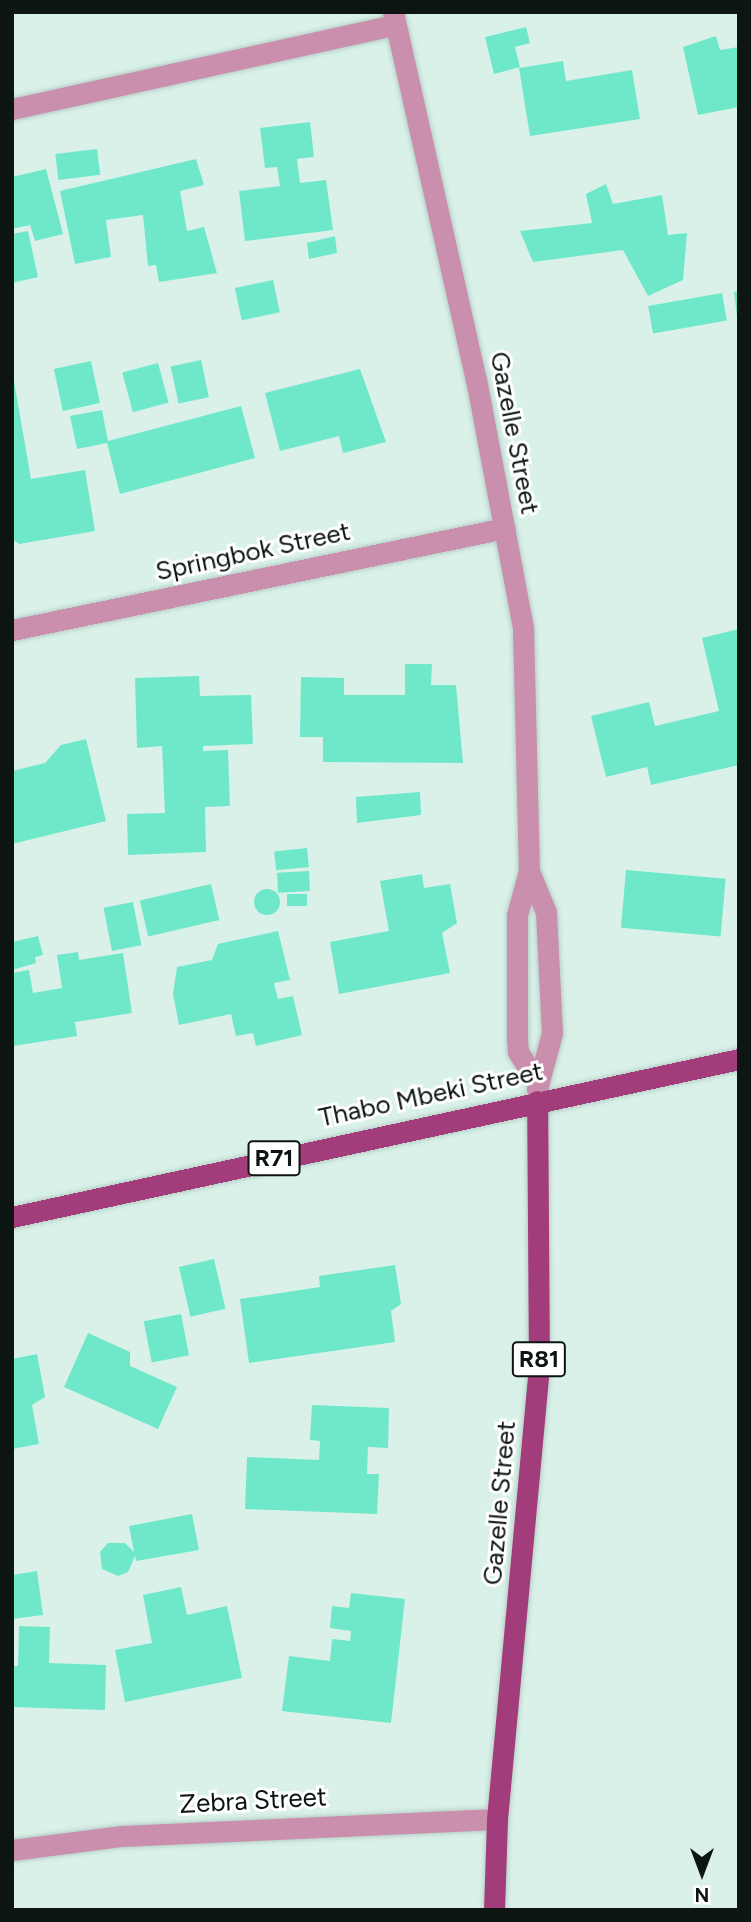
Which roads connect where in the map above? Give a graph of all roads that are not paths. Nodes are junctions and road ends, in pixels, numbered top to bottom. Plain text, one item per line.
1 (394, 19) edge
2 (12, 109) edge
3 (505, 528) junction
4 (12, 630) edge
5 (529, 871) junction
6 (739, 1059) edge
7 (537, 1091) junction
8 (12, 1217) edge
9 (497, 1819) junction
10 (12, 1850) edge
11 (494, 1910) edge

1 - 2 street
1 - 3 street, Gazelle Street
3 - 4 street, Springbok Street
3 - 5 street, Gazelle Street
5 - 7 street, Gazelle Street
5 - 7 street, Gazelle Street
6 - 7 main road, Thabo Mbeki Street / R71
7 - 8 main road, Thabo Mbeki Street / R71
7 - 9 main road, Gazelle Street / R81
9 - 10 street, Zebra Street
9 - 11 main road, Gazelle Street / R81

